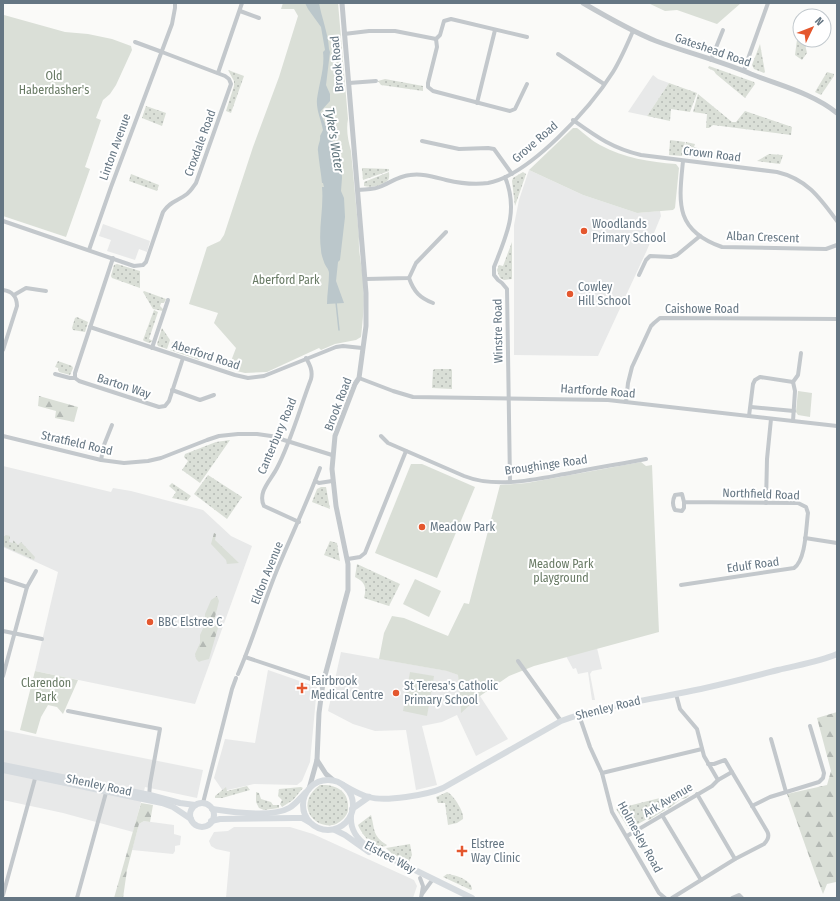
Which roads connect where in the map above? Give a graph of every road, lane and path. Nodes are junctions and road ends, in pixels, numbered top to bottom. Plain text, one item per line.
1 (175, 3) edge
2 (242, 3) edge
3 (342, 3) edge
4 (584, 3) edge
5 (768, 3) edge
6 (240, 11) junction
7 (259, 18) dead end
8 (495, 30) junction
9 (723, 30) dead end
10 (633, 31) junction
11 (344, 34) junction
12 (527, 37) dead end
13 (436, 39) junction
14 (135, 42) dead end
15 (162, 52) junction
16 (558, 54) dead end
17 (711, 60) junction
18 (744, 70) junction
19 (218, 73) junction
20 (376, 81) dead end
21 (349, 83) junction
22 (527, 84) dead end
23 (604, 84) junction
24 (477, 103) junction
25 (837, 113) edge
26 (574, 120) junction
27 (422, 141) dead end
28 (684, 161) junction
29 (512, 174) junction
30 (505, 177) junction
31 (358, 190) junction
32 (3, 221) edge
33 (837, 221) edge
34 (446, 232) dead end
35 (700, 236) junction
36 (837, 245) edge
37 (89, 250) junction
38 (113, 258) junction
39 (639, 275) dead end
40 (409, 278) junction
41 (366, 279) junction
42 (3, 290) edge
43 (46, 292) dead end
44 (14, 295) junction
45 (168, 300) dead end
46 (433, 303) dead end
47 (837, 319) edge
48 (90, 327) junction
49 (152, 348) junction
50 (362, 348) junction
51 (3, 350) edge
52 (801, 353) dead end
53 (183, 358) junction
54 (306, 358) junction
55 (55, 374) dead end
56 (75, 378) junction
57 (359, 378) junction
58 (793, 382) junction
59 (172, 390) junction
60 (214, 395) dead end
61 (509, 397) junction
62 (626, 402) junction
63 (751, 406) junction
64 (794, 411) junction
65 (749, 416) junction
66 (771, 418) junction
67 (793, 421) junction
68 (112, 425) dead end
69 (837, 426) edge
70 (3, 436) edge
71 (381, 436) dead end
72 (288, 441) junction
73 (406, 451) junction
74 (332, 456) junction
75 (646, 459) dead end
76 (101, 460) junction
77 (320, 468) dead end
78 (315, 481) junction
79 (332, 481) junction
80 (510, 482) junction
81 (684, 502) dead end
82 (766, 503) junction
83 (299, 522) junction
84 (805, 538) junction
85 (837, 543) edge
86 (348, 559) junction
87 (36, 572) dead end
88 (3, 579) edge
89 (681, 585) dead end
90 (27, 587) junction
91 (3, 631) edge
92 (14, 634) junction
93 (42, 639) dead end
94 (837, 654) edge
95 (245, 657) junction
96 (518, 661) dead end
97 (526, 663) dead end
98 (522, 666) junction
99 (3, 676) edge
100 (324, 683) junction
101 (676, 694) junction
102 (68, 711) dead end
103 (579, 715) junction
104 (561, 721) junction
105 (810, 726) dead end
106 (771, 739) dead end
107 (702, 749) junction
108 (317, 760) junction
109 (708, 764) junction
110 (3, 765) edge
111 (3, 770) edge
112 (732, 772) junction
113 (602, 773) junction
114 (36, 775) junction
115 (333, 780) junction
116 (718, 780) junction
117 (343, 785) junction
118 (108, 789) junction
119 (307, 791) junction
120 (786, 792) junction
121 (697, 794) junction
122 (149, 797) junction
123 (369, 798) junction
124 (203, 803) junction
125 (195, 805) junction
126 (752, 806) junction
127 (212, 809) junction
128 (352, 812) junction
129 (662, 815) junction
130 (191, 819) junction
131 (211, 822) junction
132 (310, 822) junction
133 (335, 830) junction
134 (627, 836) junction
135 (735, 860) junction
136 (420, 878) junction
137 (432, 880) junction
138 (701, 880) junction
139 (3, 895) edge
140 (421, 896) edge
141 (77, 898) edge
142 (472, 898) edge
143 (665, 898) edge
144 (672, 898) edge
145 (732, 898) edge
146 (742, 898) edge

1 - 15 street, Linton Avenue
2 - 6 street
3 - 11 street, Brook Road
4 - 10 street, Gateshead Road
5 - 18 street
6 - 7 street
6 - 19 street
8 - 12 street
8 - 13 street
8 - 24 street
9 - 17 street
10 - 17 street, Gateshead Road
10 - 23 street, Grove Road
11 - 13 street
11 - 21 street, Brook Road
13 - 24 street
14 - 15 street
15 - 19 street, Croxdale Road
15 - 37 street, Linton Avenue
16 - 23 street
17 - 18 street, Gateshead Road
18 - 25 street, Gateshead Road
19 - 38 street, Croxdale Road
20 - 21 street
21 - 31 street, Brook Road
22 - 24 street
23 - 26 street, Grove Road
26 - 28 street, Crown Road
26 - 29 street, Grove Road
27 - 29 street
28 - 33 street, Crown Road
28 - 35 street, Alban Crescent
29 - 30 street, Grove Road
30 - 31 street, Grove Road
30 - 61 street, Winstre Road
31 - 41 street, Brook Road
32 - 37 street, Croxdale Road
34 - 40 street
35 - 36 street, Alban Crescent
35 - 39 street
37 - 38 street, Croxdale Road
38 - 48 street
40 - 41 street
40 - 46 street
41 - 50 street, Brook Road
42 - 44 street
43 - 44 street
44 - 51 street
45 - 49 street
47 - 62 street, Caishowe Road
48 - 49 street, Aberford Road
48 - 56 street
49 - 53 street, Aberford Road
50 - 54 street, Aberford Road
50 - 57 street, Brook Road
52 - 58 street
53 - 54 street, Aberford Road
53 - 59 street, Barton Way
54 - 72 street, Canterbury Road
55 - 56 street, Barton Way
56 - 59 street, Barton Way
57 - 61 street, Hartforde Road
57 - 74 street, Brook Road
58 - 63 street
58 - 64 street
59 - 60 street
61 - 62 street, Hartforde Road
61 - 80 street
62 - 65 street, Hartforde Road
63 - 64 street
63 - 65 street
64 - 67 street
65 - 66 street, Hartforde Road
66 - 67 street, Hartforde Road
66 - 82 street
67 - 69 street, Hartforde Road
68 - 76 street
70 - 76 street, Stratfield Road
71 - 73 street, Broughinge Road
72 - 74 street, Stratfield Road
72 - 76 street, Stratfield Road
72 - 83 street, Canterbury Road
73 - 80 street, Broughinge Road
73 - 86 street
74 - 79 street, Brook Road
75 - 80 street, Broughinge Road
77 - 78 street, Eldon Avenue
78 - 79 street
78 - 83 street, Eldon Avenue
79 - 86 street, Brook Road
81 - 82 street, Northfield Road
82 - 84 street, Northfield Road
83 - 95 street, Eldon Avenue
84 - 85 street
84 - 89 street, Edulf Road
86 - 100 street, Brook Road
87 - 90 street
88 - 90 street
90 - 92 street
91 - 92 street
92 - 93 street
92 - 99 street
94 - 101 main road, Shenley Road
95 - 100 street
95 - 124 street, Eldon Avenue
96 - 98 street
97 - 98 street
98 - 104 street
100 - 108 street, Brook Road
101 - 103 main road, Shenley Road
101 - 107 street
102 - 122 street
103 - 104 main road, Shenley Road
103 - 113 street, Holmesley Road
104 - 123 main road, Shenley Road
105 - 120 street
106 - 120 street
107 - 109 street
107 - 113 street
108 - 115 street
108 - 119 street, Brook Road
109 - 112 street
109 - 116 street
110 - 114 main road, Shenley Road
111 - 114 main road, Shenley Road
112 - 116 street, Ark Avenue
112 - 126 street
113 - 134 street, Holmesley Road
114 - 118 main road, Shenley Road
114 - 139 street
115 - 117 main road
115 - 119 main road
116 - 121 street, Ark Avenue
117 - 123 main road, Shenley Road
117 - 128 main road
118 - 122 main road, Shenley Road
118 - 141 street
119 - 127 main road
119 - 132 main road
120 - 126 street
121 - 129 street, Ark Avenue
121 - 135 street
122 - 125 main road, Shenley Road
122 - 130 main road, Shenley Road
123 - 128 main road
124 - 125 main road
124 - 127 main road
125 - 130 main road
126 - 135 street
127 - 131 main road
128 - 133 main road
128 - 137 main road, Elstree Way
129 - 134 street, Ark Avenue
129 - 138 street
130 - 131 main road
131 - 132 main road
132 - 133 main road
133 - 136 main road, Elstree Way
134 - 143 street, Holmesley Road
135 - 138 street
136 - 137 main road, Elstree Way
136 - 140 street
137 - 140 street
137 - 142 main road, Elstree Way
138 - 144 street
145 - 146 street

